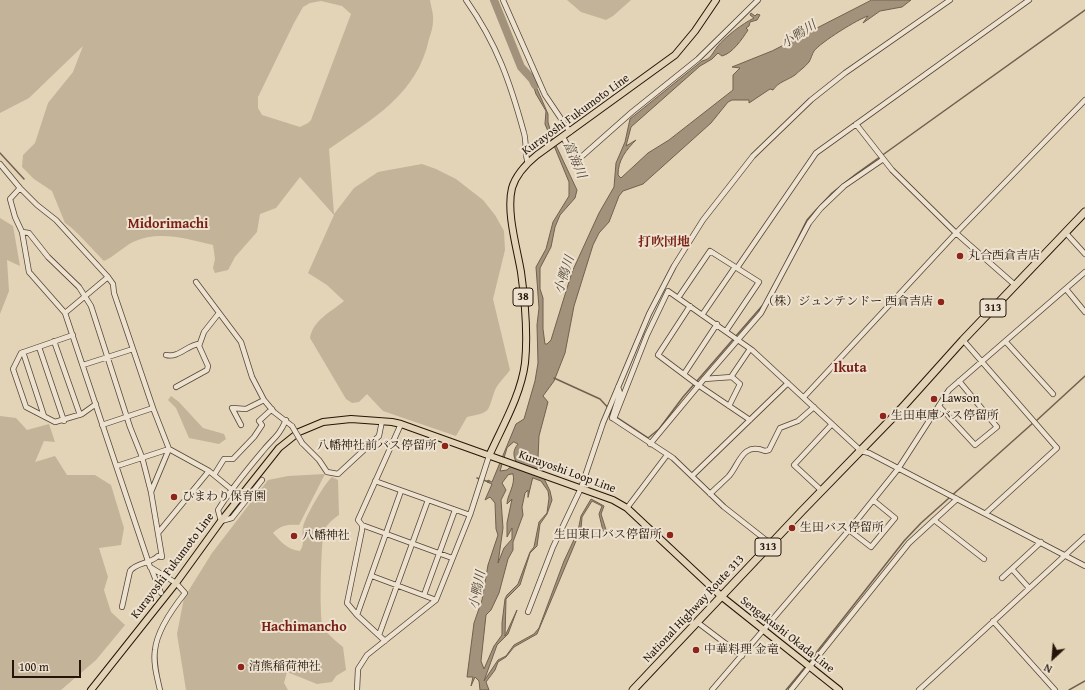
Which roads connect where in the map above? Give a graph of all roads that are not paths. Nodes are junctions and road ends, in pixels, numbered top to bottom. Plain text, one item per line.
1 (466, 0) edge
2 (503, 0) edge
3 (716, 0) edge
4 (758, 0) edge
5 (950, 0) edge
6 (1029, 0) edge
7 (1085, 100) edge
8 (856, 124) junction
9 (570, 132) junction
10 (562, 137) junction
11 (882, 160) junction
12 (528, 163) junction
13 (0, 164) edge
14 (20, 188) junction
15 (1085, 212) edge
16 (22, 232) junction
17 (1065, 232) junction
18 (956, 233) junction
19 (1085, 254) edge
20 (736, 268) junction
21 (1085, 272) edge
22 (108, 277) junction
23 (196, 282) dead end
24 (1015, 285) junction
25 (1066, 289) junction
26 (85, 296) junction
27 (678, 298) junction
28 (690, 306) junction
29 (1085, 312) edge
30 (65, 313) junction
31 (219, 313) junction
32 (702, 314) junction
33 (717, 324) junction
34 (726, 331) junction
35 (73, 335) junction
36 (738, 339) junction
37 (963, 340) junction
38 (54, 341) junction
39 (1006, 342) junction
40 (199, 344) junction
41 (39, 347) junction
42 (750, 349) junction
43 (133, 350) junction
44 (23, 352) junction
45 (166, 355) dead end
46 (108, 358) junction
47 (982, 363) junction
48 (83, 365) junction
49 (684, 374) junction
50 (731, 377) junction
51 (704, 379) junction
52 (959, 381) junction
53 (788, 383) junction
54 (698, 385) junction
55 (176, 387) dead end
56 (618, 387) junction
57 (1053, 394) dead end
58 (804, 397) junction
59 (264, 400) junction
60 (96, 404) junction
61 (729, 406) junction
62 (939, 406) junction
63 (814, 407) junction
64 (153, 408) junction
65 (272, 409) junction
66 (80, 415) junction
67 (44, 416) junction
68 (126, 416) junction
69 (614, 419) junction
70 (286, 420) junction
71 (750, 420) junction
72 (64, 421) junction
73 (382, 421) junction
74 (401, 424) junction
75 (832, 424) junction
76 (102, 425) junction
77 (241, 425) dead end
78 (650, 444) junction
79 (169, 449) junction
80 (861, 451) junction
81 (667, 455) junction
82 (489, 456) junction
83 (142, 457) junction
84 (117, 466) junction
85 (898, 469) junction
86 (209, 471) junction
87 (214, 475) junction
88 (692, 476) junction
89 (262, 480) dead end
90 (375, 481) junction
91 (578, 487) junction
92 (232, 489) junction
93 (401, 491) junction
94 (822, 491) junction
95 (151, 492) junction
96 (710, 494) junction
97 (957, 499) junction
98 (428, 500) junction
99 (873, 500) junction
100 (627, 508) junction
101 (455, 510) junction
102 (986, 513) junction
103 (470, 515) junction
104 (934, 520) junction
105 (221, 521) junction
106 (362, 525) junction
107 (849, 530) junction
108 (158, 533) junction
109 (386, 534) junction
110 (1085, 537) edge
111 (1041, 542) junction
112 (412, 543) junction
113 (771, 544) junction
114 (439, 552) junction
115 (1064, 555) junction
116 (452, 558) junction
117 (984, 559) dead end
118 (150, 564) junction
119 (1085, 566) edge
120 (1012, 569) junction
121 (372, 576) junction
122 (1002, 578) dead end
123 (176, 583) junction
124 (397, 585) junction
125 (1030, 588) junction
126 (161, 593) dead end
127 (424, 595) junction
128 (721, 596) junction
129 (436, 600) junction
130 (122, 607) dead end
131 (528, 612) dead end
132 (357, 615) junction
133 (993, 621) junction
134 (698, 622) junction
135 (763, 630) junction
136 (379, 635) junction
137 (385, 641) junction
138 (742, 656) junction
139 (808, 665) junction
140 (91, 690) edge
141 (159, 690) edge
142 (357, 690) edge
143 (633, 690) edge
144 (712, 690) edge
145 (792, 690) edge
146 (839, 690) edge
147 (919, 690) edge
148 (1055, 690) edge

1 - 12 street
2 - 9 street
3 - 9 main road, Kurayoshi Fukumoto Line / 38
4 - 10 street
5 - 56 street
6 - 8 street
7 - 18 street
8 - 11 street
8 - 20 street
9 - 10 main road, Kurayoshi Fukumoto Line / 38
10 - 12 main road, Kurayoshi Fukumoto Line / 38
11 - 18 street
11 - 36 street
12 - 82 main road, Kurayoshi Fukumoto Line / 38
13 - 14 street
14 - 16 street
14 - 22 street
15 - 17 highway, National Highway Route 313 / 313
16 - 26 street
16 - 30 street
17 - 19 street
17 - 24 highway, National Highway Route 313 / 313
18 - 24 street
18 - 58 street
20 - 27 street
20 - 32 street
20 - 34 street
21 - 25 street
22 - 26 street
22 - 43 street
23 - 31 street
24 - 37 highway, National Highway Route 313 / 313
25 - 29 street
25 - 39 street
26 - 30 street
26 - 46 street
27 - 28 street
27 - 69 street
28 - 32 street
28 - 49 street
30 - 35 street
31 - 40 street
31 - 59 street
32 - 33 street
33 - 34 street
33 - 49 street
34 - 36 street
35 - 38 street
35 - 48 street
36 - 42 street
36 - 51 street
37 - 47 street
37 - 80 highway, National Highway Route 313 / 313
38 - 41 street
38 - 66 street
39 - 47 street
39 - 57 street
40 - 45 street
40 - 55 street
41 - 44 street
41 - 72 street
42 - 50 street
42 - 53 street
43 - 46 street
43 - 64 street
44 - 67 street
44 - 67 street
46 - 48 street
46 - 68 street
47 - 52 street
47 - 102 street
48 - 60 street
49 - 54 street
50 - 51 street
50 - 61 street
51 - 54 street
52 - 62 street
52 - 62 street
53 - 58 street
53 - 71 street
54 - 61 street
54 - 78 street
56 - 69 street
56 - 91 street
58 - 63 street
59 - 65 street
59 - 77 street
60 - 66 street
60 - 76 street
61 - 71 street
62 - 85 street
63 - 75 street
63 - 96 street
64 - 68 street
64 - 79 street
65 - 70 street
65 - 87 street
66 - 72 street
67 - 72 street
68 - 76 street
68 - 83 street
69 - 78 street
70 - 73 street, bridge
70 - 92 street
71 - 88 street
73 - 74 main road, Kurayoshi Fukumoto Line
73 - 105 main road, Kurayoshi Fukumoto Line
74 - 82 main road, Kurayoshi Fukumoto Line
74 - 90 street
75 - 80 street
75 - 94 street
76 - 84 street
78 - 81 street
79 - 83 street
79 - 86 street
79 - 95 street
80 - 85 street
80 - 94 highway, National Highway Route 313 / 313
81 - 88 street
81 - 100 street
82 - 91 main road, Kurayoshi Loop Line
82 - 103 street
83 - 84 street
83 - 95 street
84 - 118 street
85 - 97 street
85 - 99 street
86 - 87 street
86 - 108 street
87 - 92 street
88 - 96 street
89 - 105 street
90 - 93 street
90 - 106 street
91 - 100 main road, Kurayoshi Loop Line
91 - 131 street
92 - 105 street
93 - 98 street
93 - 109 street
94 - 113 highway, National Highway Route 313 / 313
95 - 108 street
96 - 113 street
97 - 102 street
97 - 104 street
98 - 101 street
98 - 112 street
99 - 107 street
99 - 107 street
100 - 128 main road, Kurayoshi Loop Line
101 - 103 street
101 - 114 street
102 - 111 street
103 - 116 street
104 - 117 street
104 - 139 street
105 - 123 main road, Kurayoshi Fukumoto Line
106 - 109 street
106 - 132 street
107 - 135 street
108 - 118 street
109 - 112 street
109 - 121 street
110 - 115 street
111 - 115 street
111 - 120 street
112 - 114 street
112 - 124 street
113 - 128 highway, National Highway Route 313 / 313
114 - 116 street
114 - 127 street
115 - 119 street
115 - 125 street
116 - 129 street
118 - 123 street
118 - 126 street
118 - 130 street
120 - 122 street
120 - 125 street
121 - 124 street
121 - 132 street
123 - 140 main road, Kurayoshi Fukumoto Line
123 - 141 street
124 - 127 street
124 - 136 street
125 - 133 street
127 - 129 street
128 - 134 highway, National Highway Route 313 / 313
128 - 135 main road, Sengakushi Okada Line
129 - 137 street
132 - 136 street
133 - 147 street
133 - 148 street
134 - 138 street
134 - 143 highway, National Highway Route 313 / 313
135 - 138 street
135 - 139 main road, Sengakushi Okada Line
136 - 137 street
137 - 142 street
138 - 144 street
139 - 145 street
139 - 146 main road, Sengakushi Okada Line

